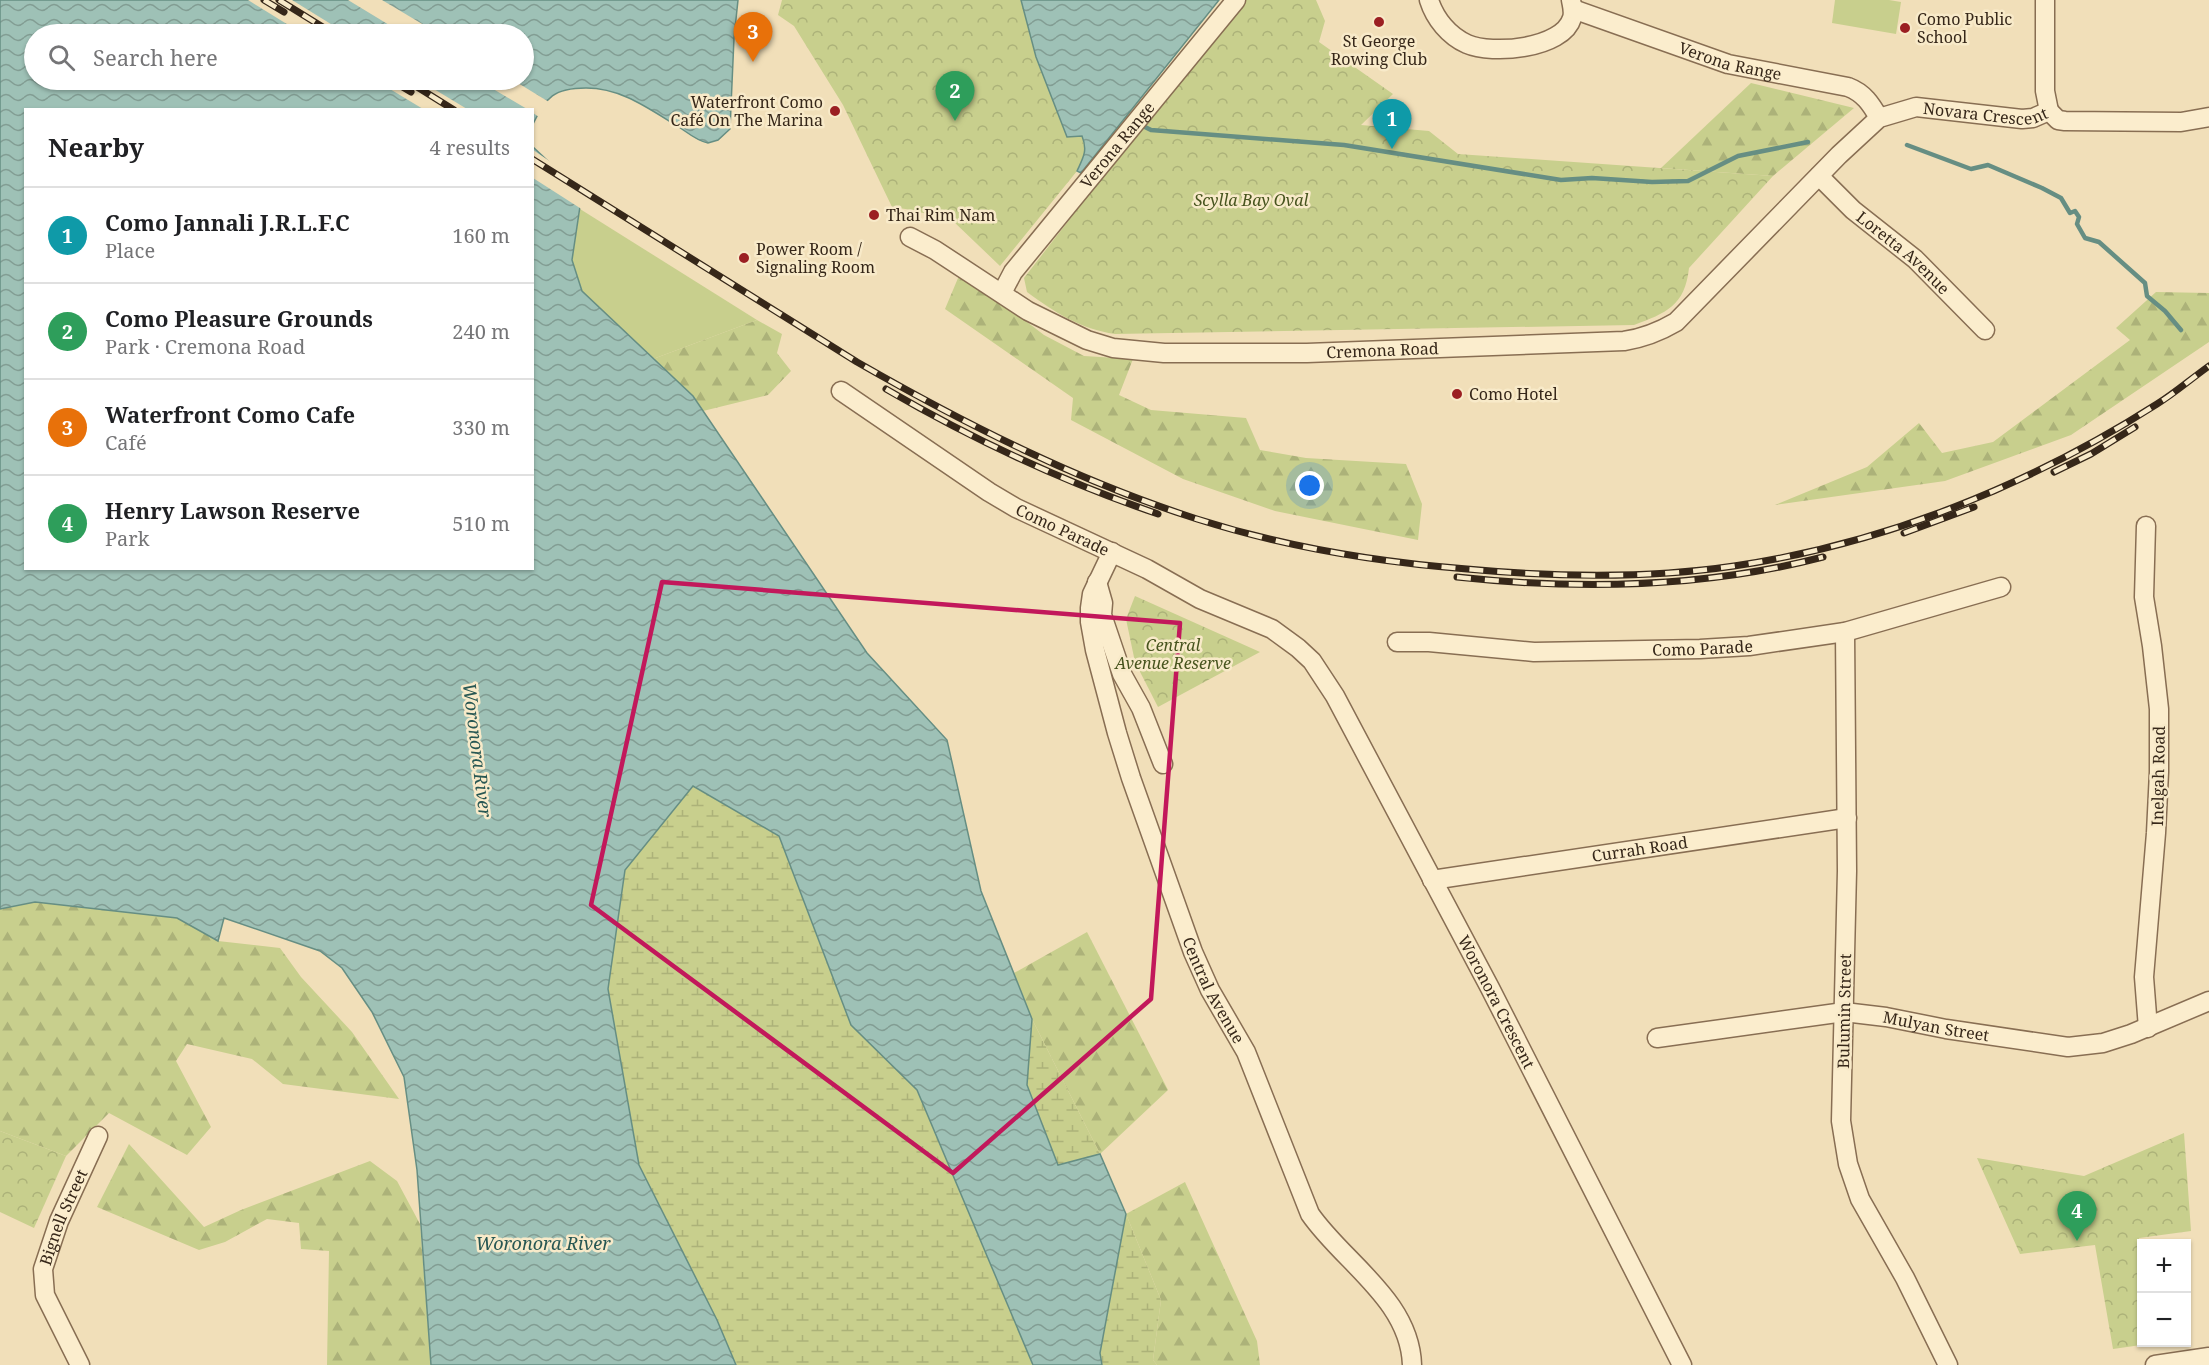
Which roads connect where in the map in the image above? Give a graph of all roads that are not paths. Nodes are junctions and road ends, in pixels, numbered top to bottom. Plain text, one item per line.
1 (1236, 0) edge
2 (1429, 0) edge
3 (2045, 0) edge
4 (1572, 4) edge
5 (2049, 111) junction
6 (2209, 117) edge
7 (1879, 118) junction
8 (1819, 176) junction
9 (910, 237) dead end
10 (1002, 293) junction
11 (1984, 330) dead end
12 (841, 391) dead end
13 (2146, 526) dead end
14 (1112, 552) junction
15 (1097, 582) junction
16 (2001, 587) dead end
17 (1845, 632) junction
18 (1397, 642) dead end
19 (1298, 648) joint
20 (1163, 764) dead end
21 (1847, 818) junction
22 (1432, 880) junction
23 (2209, 1001) edge
24 (1844, 1012) junction
25 (2148, 1028) junction
26 (1657, 1038) dead end
27 (98, 1136) dead end
28 (2209, 1357) edge
29 (80, 1365) edge
30 (1412, 1365) edge
31 (1682, 1365) edge
32 (1948, 1365) edge
33 (2154, 1365) edge

1 - 10 street, Verona Range
2 - 4 street, Verona Range
3 - 5 street
4 - 7 street, Verona Range
5 - 6 street, Novara Crescent
5 - 7 street, Novara Crescent
7 - 8 street, Novara Crescent
8 - 10 street, Cremona Road
8 - 11 street, Loretta Avenue
9 - 10 street, Cremona Road
12 - 14 street, Como Parade
13 - 25 street, Inelgah Road
14 - 15 street, Central Avenue
14 - 19 street, Como Parade
15 - 20 street
15 - 30 street, Central Avenue
16 - 17 street, Como Parade
17 - 18 street, Como Parade
17 - 21 street, Bulumin Street
19 - 22 street, Woronora Crescent
21 - 22 street, Currah Road
21 - 24 street, Bulumin Street
22 - 31 street, Woronora Crescent
23 - 25 street, Mulyan Street
24 - 25 street, Mulyan Street
24 - 26 street, Mulyan Street
24 - 32 street, Bulumin Street
27 - 29 street, Bignell Street
28 - 33 street

